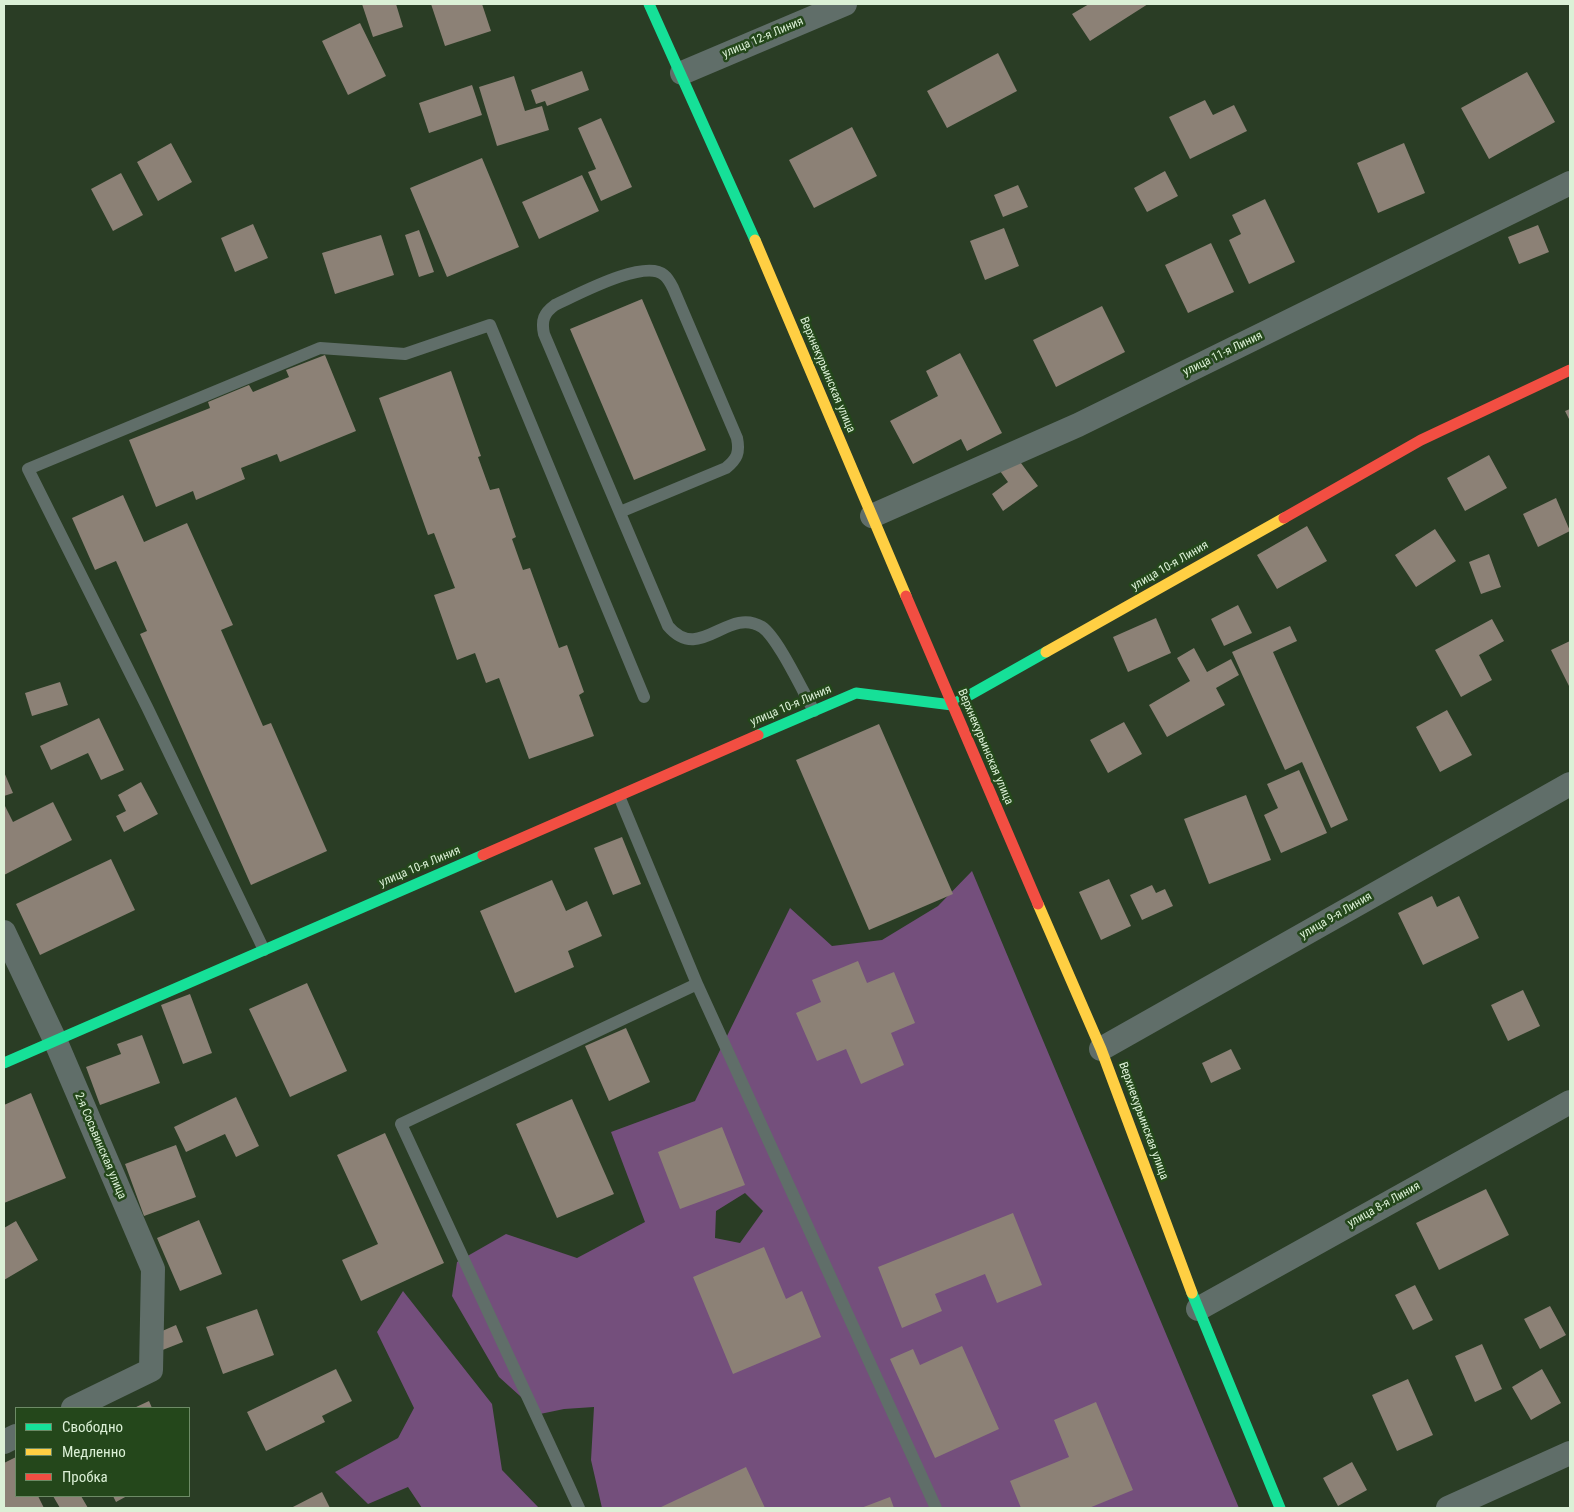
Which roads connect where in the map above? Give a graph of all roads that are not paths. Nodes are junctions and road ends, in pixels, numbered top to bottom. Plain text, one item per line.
1 (649, 4) edge
2 (845, 4) edge
3 (682, 73) junction
4 (1570, 183) edge
5 (1570, 370) edge
6 (620, 512) dead end
7 (872, 516) junction
8 (644, 697) dead end
9 (952, 705) junction
10 (814, 711) junction
11 (1570, 784) edge
12 (619, 796) junction
13 (4, 932) edge
14 (264, 950) junction
15 (697, 984) junction
16 (55, 1040) junction
17 (1101, 1049) junction
18 (4, 1063) edge
19 (1570, 1102) edge
20 (1198, 1309) junction
21 (75, 1407) edge
22 (1570, 1453) edge
23 (578, 1508) edge
24 (936, 1508) edge
25 (1280, 1508) edge
26 (1448, 1508) edge

1 - 3 street, Верхнекурьинская улица
2 - 3 street, улица 12-я Линия
3 - 7 street, Верхнекурьинская улица
4 - 7 street, улица 11-я Линия
5 - 9 street, улица 10-я Линия
6 - 10 lane
7 - 9 street, Верхнекурьинская улица
8 - 14 lane
9 - 10 street, улица 10-я Линия
9 - 17 street, Верхнекурьинская улица
10 - 12 street, улица 10-я Линия
11 - 17 street, улица 9-я Линия
12 - 14 street, улица 10-я Линия
12 - 15 lane
13 - 16 street, 2-я Сосьвинская улица
14 - 16 street, улица 10-я Линия
15 - 23 lane
15 - 24 lane
16 - 18 street, улица 10-я Линия
16 - 21 street, 2-я Сосьвинская улица
17 - 20 street, Верхнекурьинская улица
19 - 20 street, улица 8-я Линия
20 - 25 street, Верхнекурьинская улица
22 - 26 street

